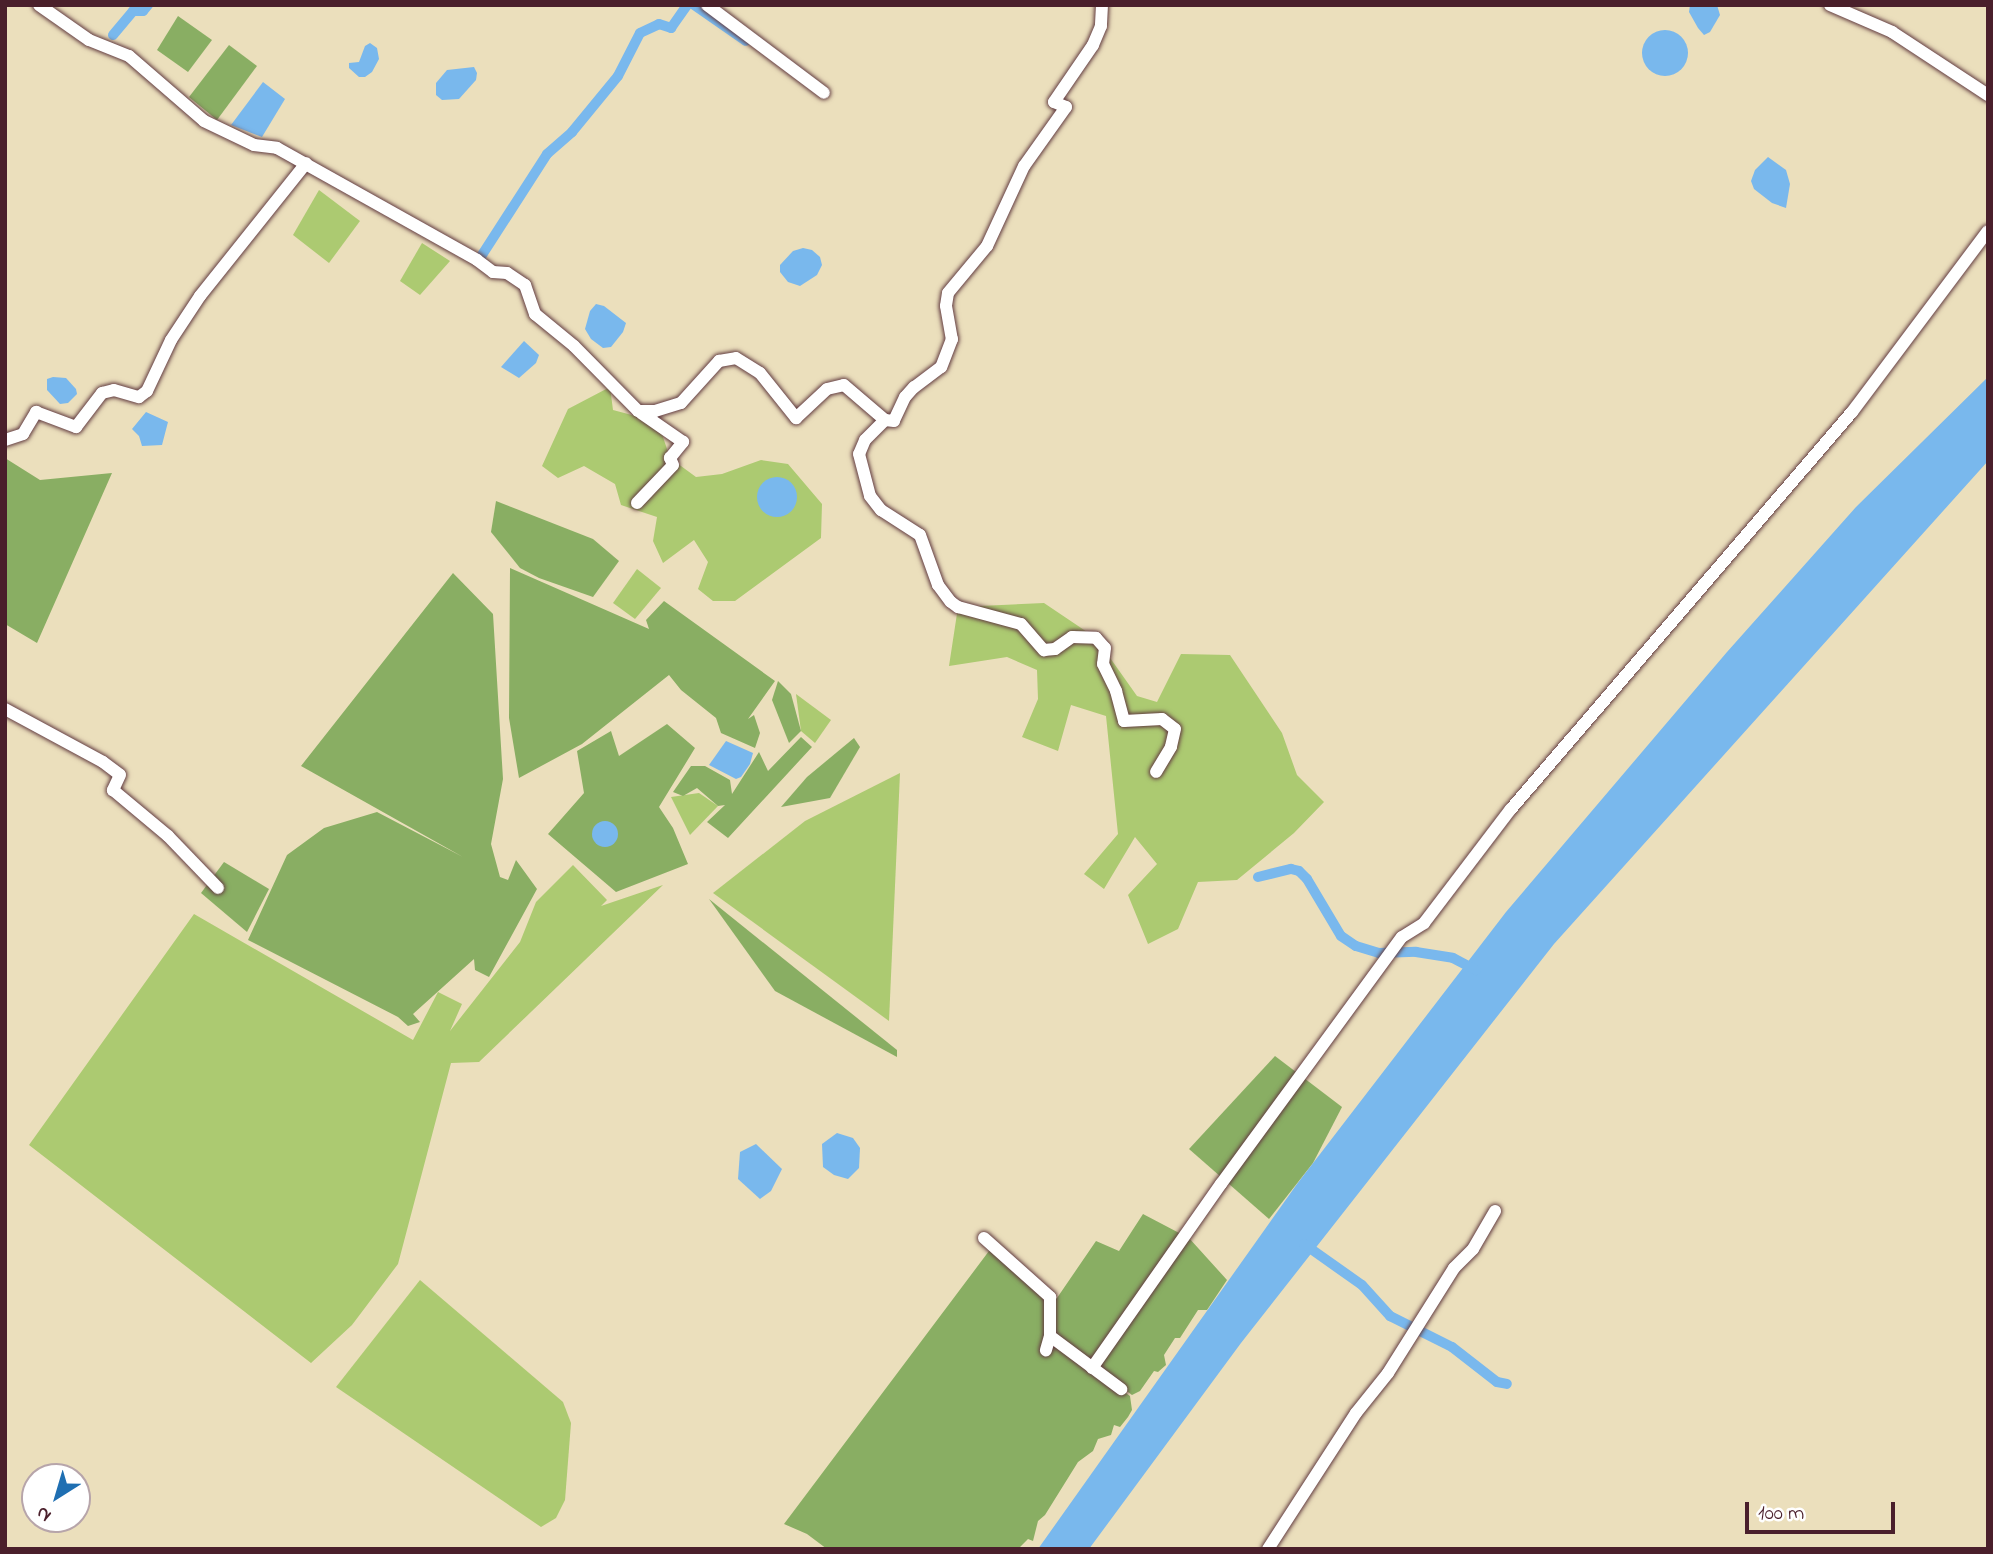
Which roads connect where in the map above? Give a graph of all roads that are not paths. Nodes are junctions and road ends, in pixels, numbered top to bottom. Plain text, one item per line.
1 (39, 5) edge
2 (707, 5) edge
3 (1102, 5) edge
4 (1830, 5) edge
5 (824, 93) dead end
6 (1988, 95) edge
7 (306, 163) junction
8 (1988, 231) edge
9 (638, 411) junction
10 (885, 420) junction
11 (5, 440) edge
12 (637, 503) dead end
13 (5, 709) edge
14 (1156, 772) dead end
15 (218, 888) dead end
16 (1495, 1211) dead end
17 (984, 1238) dead end
18 (1050, 1336) junction
19 (1046, 1350) dead end
20 (1093, 1368) junction
21 (1121, 1389) dead end
22 (1268, 1549) edge

1 - 7 street
2 - 5 street
3 - 10 street
4 - 6 street
7 - 9 street
7 - 11 street
8 - 20 street
9 - 10 street
9 - 12 street
10 - 14 street
13 - 15 street
16 - 22 street
17 - 18 street
18 - 19 street
18 - 20 street
20 - 21 street

